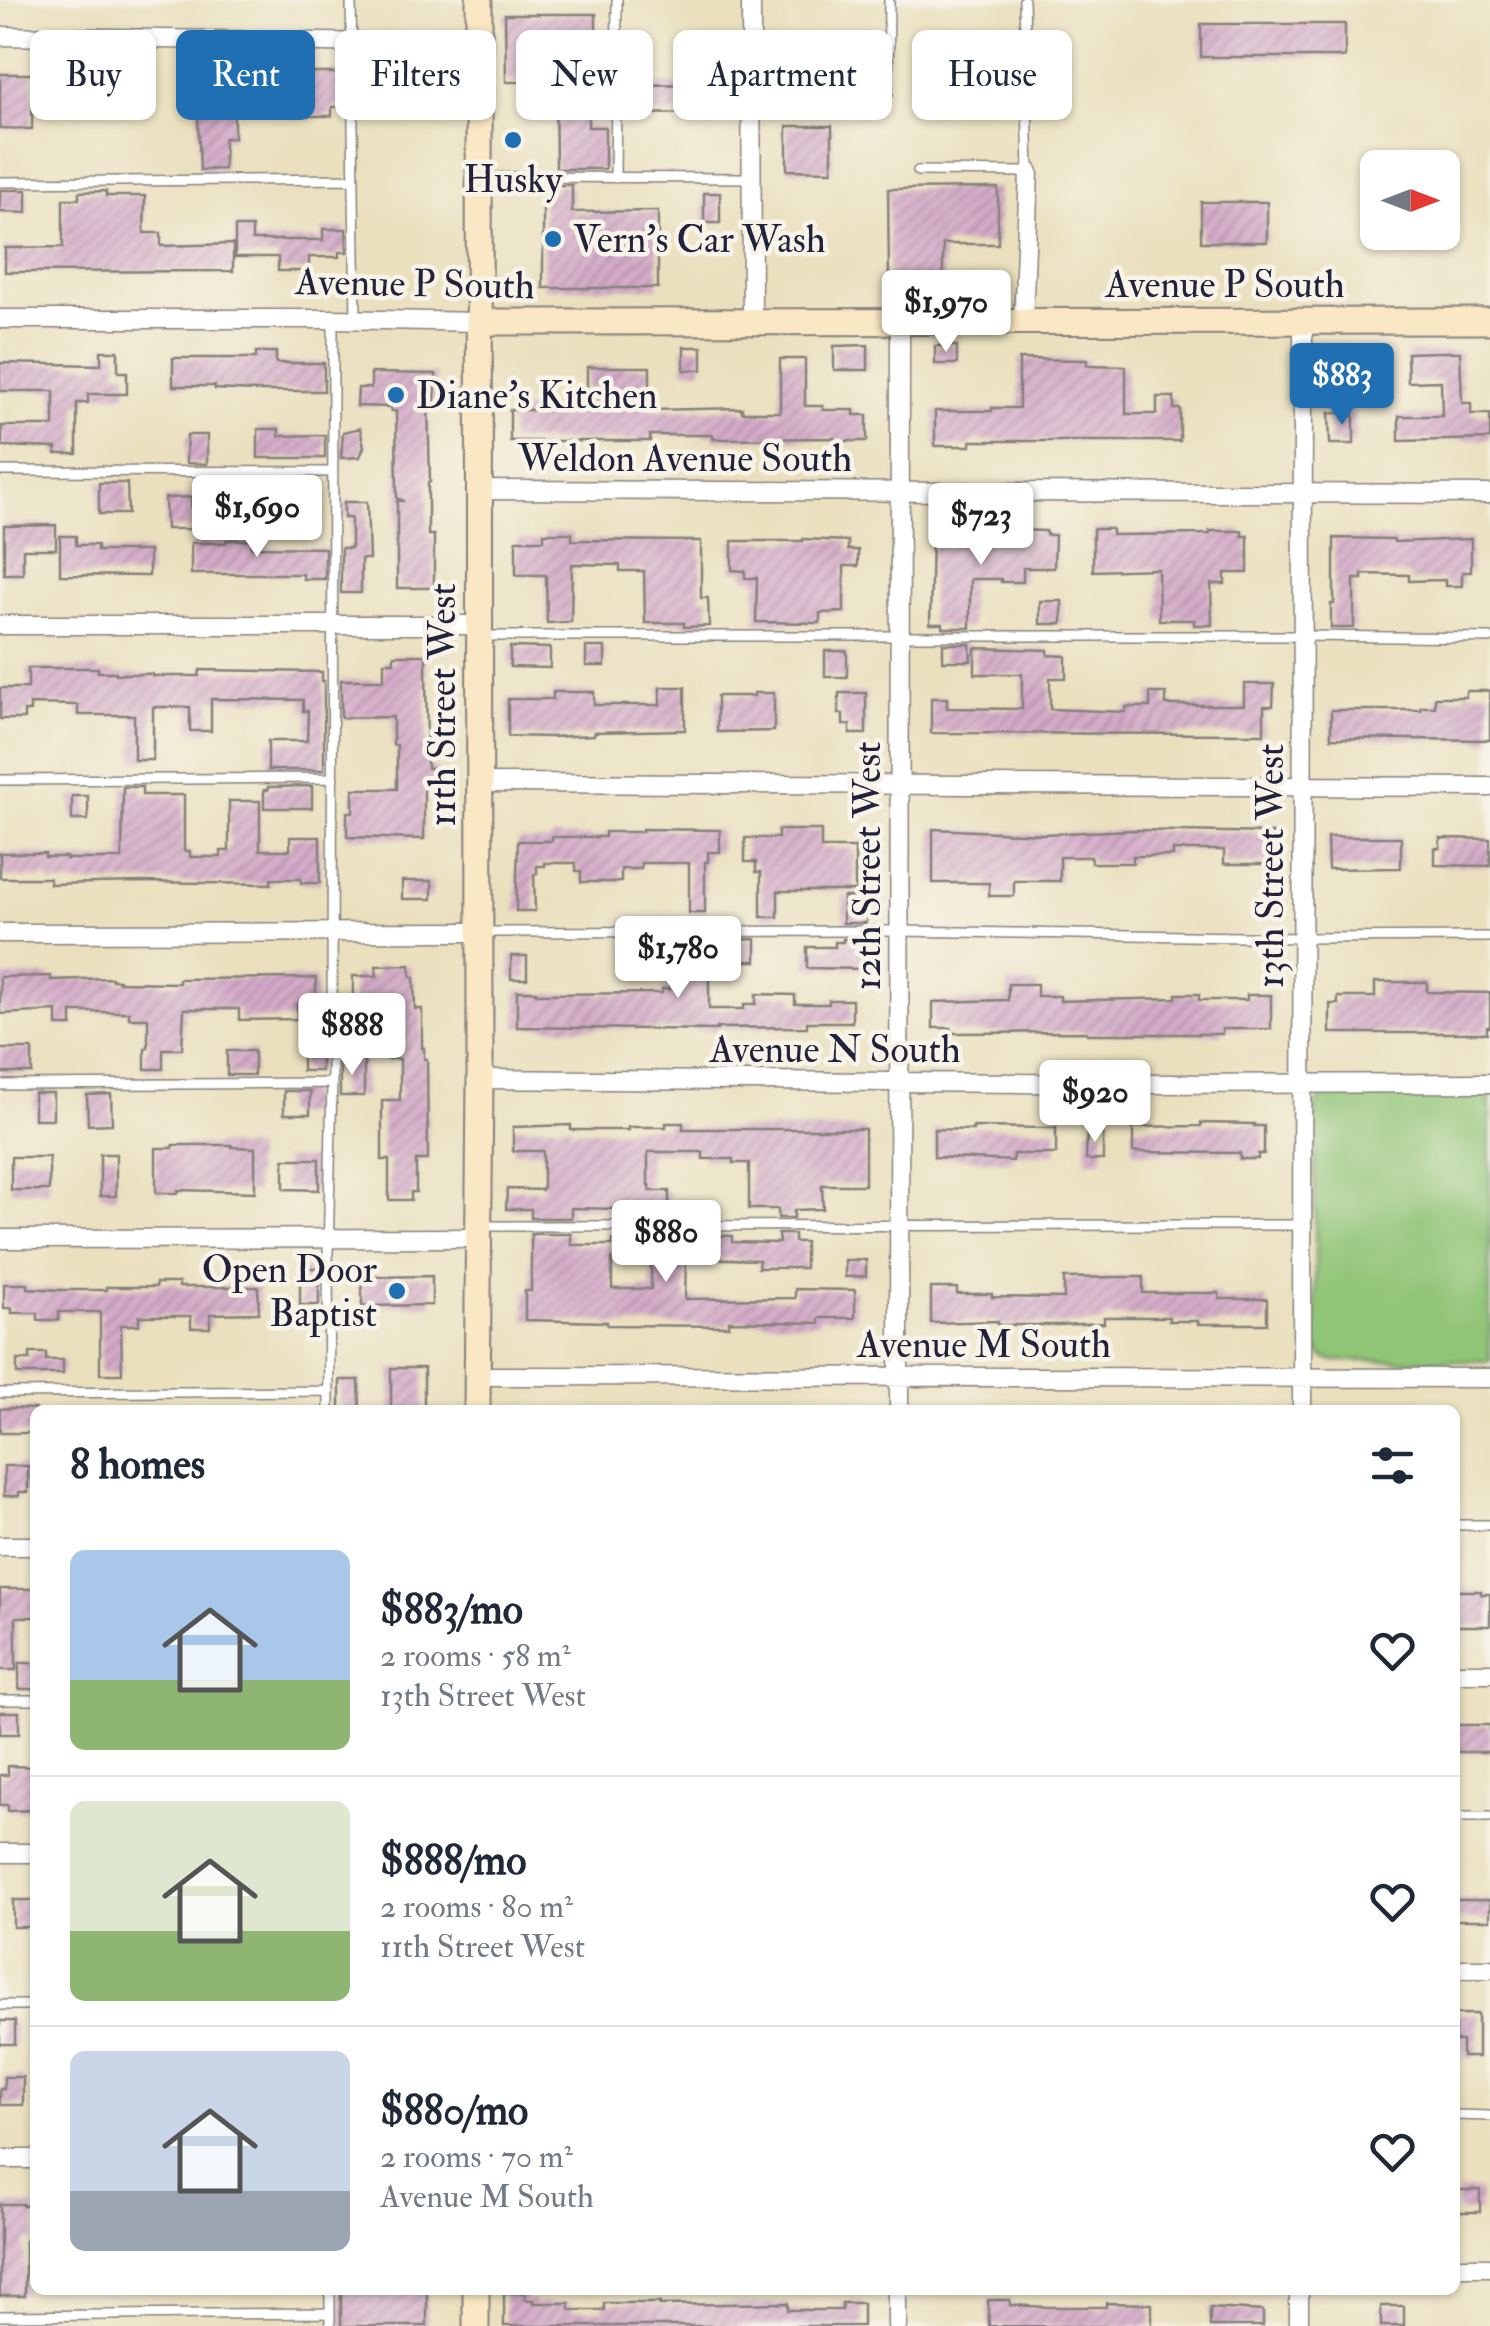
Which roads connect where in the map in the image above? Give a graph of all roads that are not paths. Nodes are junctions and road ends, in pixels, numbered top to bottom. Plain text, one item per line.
1 (351, 0) edge
2 (478, 0) edge
3 (616, 0) edge
4 (751, 0) edge
5 (889, 0) edge
6 (1024, 0) edge
7 (352, 30) edge
8 (479, 30) edge
9 (889, 30) edge
10 (0, 36) edge
11 (335, 44) edge
12 (354, 120) edge
13 (478, 120) edge
14 (918, 171) dead end
15 (1029, 172) junction
16 (478, 176) junction
17 (614, 178) junction
18 (752, 178) junction
19 (354, 179) junction
20 (0, 182) edge
21 (0, 319) edge
22 (333, 319) junction
23 (356, 319) junction
24 (480, 322) junction
25 (752, 322) junction
26 (900, 322) junction
27 (1023, 322) junction
28 (1302, 322) junction
29 (1490, 322) edge
30 (0, 471) edge
31 (332, 472) junction
32 (480, 490) junction
33 (900, 492) junction
34 (1302, 493) junction
35 (1490, 494) edge
36 (334, 624) junction
37 (0, 625) edge
38 (479, 631) junction
39 (900, 636) junction
40 (1302, 636) junction
41 (1490, 638) edge
42 (333, 778) junction
43 (0, 780) edge
44 (480, 783) junction
45 (900, 784) junction
46 (1490, 787) edge
47 (1302, 788) junction
48 (900, 931) junction
49 (0, 932) edge
50 (332, 932) junction
51 (479, 932) junction
52 (1302, 938) junction
53 (1490, 938) edge
54 (480, 1079) junction
55 (899, 1082) junction
56 (1302, 1082) junction
57 (1490, 1082) edge
58 (332, 1083) junction
59 (0, 1085) edge
60 (1301, 1225) junction
61 (898, 1226) junction
62 (478, 1232) junction
63 (0, 1239) edge
64 (329, 1240) junction
65 (477, 1376) junction
66 (898, 1376) junction
67 (1302, 1377) junction
68 (1490, 1378) edge
69 (329, 1391) junction
70 (0, 1393) edge
71 (329, 1405) edge
72 (477, 1405) edge
73 (899, 1405) edge
74 (1302, 1405) edge
75 (1460, 1525) edge
76 (1490, 1525) edge
77 (0, 1546) edge
78 (30, 1546) edge
79 (1460, 1673) edge
80 (1490, 1674) edge
81 (0, 1700) edge
82 (30, 1700) edge
83 (1460, 1817) edge
84 (1490, 1817) edge
85 (0, 1854) edge
86 (30, 1854) edge
87 (1460, 1969) edge
88 (1490, 1969) edge
89 (30, 2005) edge
90 (0, 2006) edge
91 (1460, 2115) edge
92 (1490, 2116) edge
93 (30, 2159) edge
94 (0, 2160) edge
95 (1460, 2267) edge
96 (1490, 2267) edge
97 (330, 2295) edge
98 (476, 2295) edge
99 (897, 2295) edge
100 (1299, 2295) edge
101 (330, 2313) junction
102 (0, 2316) edge
103 (330, 2326) edge
104 (476, 2326) edge
105 (897, 2326) edge
106 (1299, 2326) edge

1 - 7 lane
2 - 8 main road, 11th Street West
3 - 17 lane
4 - 18 street
5 - 9 lane
6 - 15 lane
10 - 11 street
12 - 19 lane
13 - 16 main road, 11th Street West
14 - 15 lane
15 - 27 street
16 - 17 lane
16 - 24 main road, 11th Street West
17 - 18 lane
18 - 25 street
19 - 20 lane
19 - 23 lane
21 - 22 street, Avenue P South
22 - 23 street, Avenue P South
22 - 31 lane
23 - 24 street, Avenue P South
24 - 25 main road, Avenue P South
24 - 32 main road, 11th Street West
25 - 26 main road, Avenue P South
26 - 27 main road, Avenue P South
26 - 33 street, 12th Street West
27 - 28 main road, Avenue P South
28 - 29 main road, Avenue P South
28 - 34 street, 13th Street West
30 - 31 lane
31 - 36 lane
32 - 33 street, Weldon Avenue South
32 - 38 main road, 11th Street West
33 - 34 street, Weldon Avenue South
33 - 39 street, 12th Street West
34 - 35 street, Weldon Avenue South
34 - 40 street, 13th Street West
36 - 37 street
36 - 38 street
36 - 42 lane
38 - 39 lane
38 - 44 main road, 11th Street West
39 - 40 lane
39 - 45 street, 12th Street West
40 - 41 lane
40 - 47 street, 13th Street West
42 - 43 lane
42 - 50 lane
44 - 45 street
44 - 51 main road, 11th Street West
45 - 47 street
45 - 48 street, 12th Street West
46 - 47 street
47 - 52 street, 13th Street West
48 - 51 lane
48 - 52 lane
48 - 55 street, 12th Street West
49 - 50 street
50 - 51 street
50 - 58 lane
51 - 54 main road, 11th Street West
52 - 53 lane
52 - 56 street, 13th Street West
54 - 55 street, Avenue N South
54 - 62 main road, 11th Street West
55 - 56 street, Avenue N South
55 - 61 street, 12th Street West
56 - 57 street, Avenue N South
56 - 60 street, 13th Street West
58 - 59 lane
58 - 64 lane
60 - 61 lane
60 - 67 street, 13th Street West
61 - 62 lane
61 - 66 street, 12th Street West
62 - 64 street
62 - 65 main road, 11th Street West
63 - 64 street
64 - 69 lane
65 - 66 street, Avenue M South
65 - 72 main road, 11th Street West
66 - 67 street, Avenue M South
66 - 73 street, 12th Street West
67 - 68 street, Avenue M South
67 - 74 street, 13th Street West
69 - 70 lane
69 - 71 lane
75 - 76 lane
77 - 78 street
79 - 80 street
81 - 82 lane
83 - 84 lane
85 - 86 street
87 - 88 street
89 - 90 lane
91 - 92 lane
93 - 94 street
95 - 96 street
97 - 101 lane
98 - 104 main road
99 - 105 street
100 - 106 street
101 - 102 lane
101 - 103 lane

